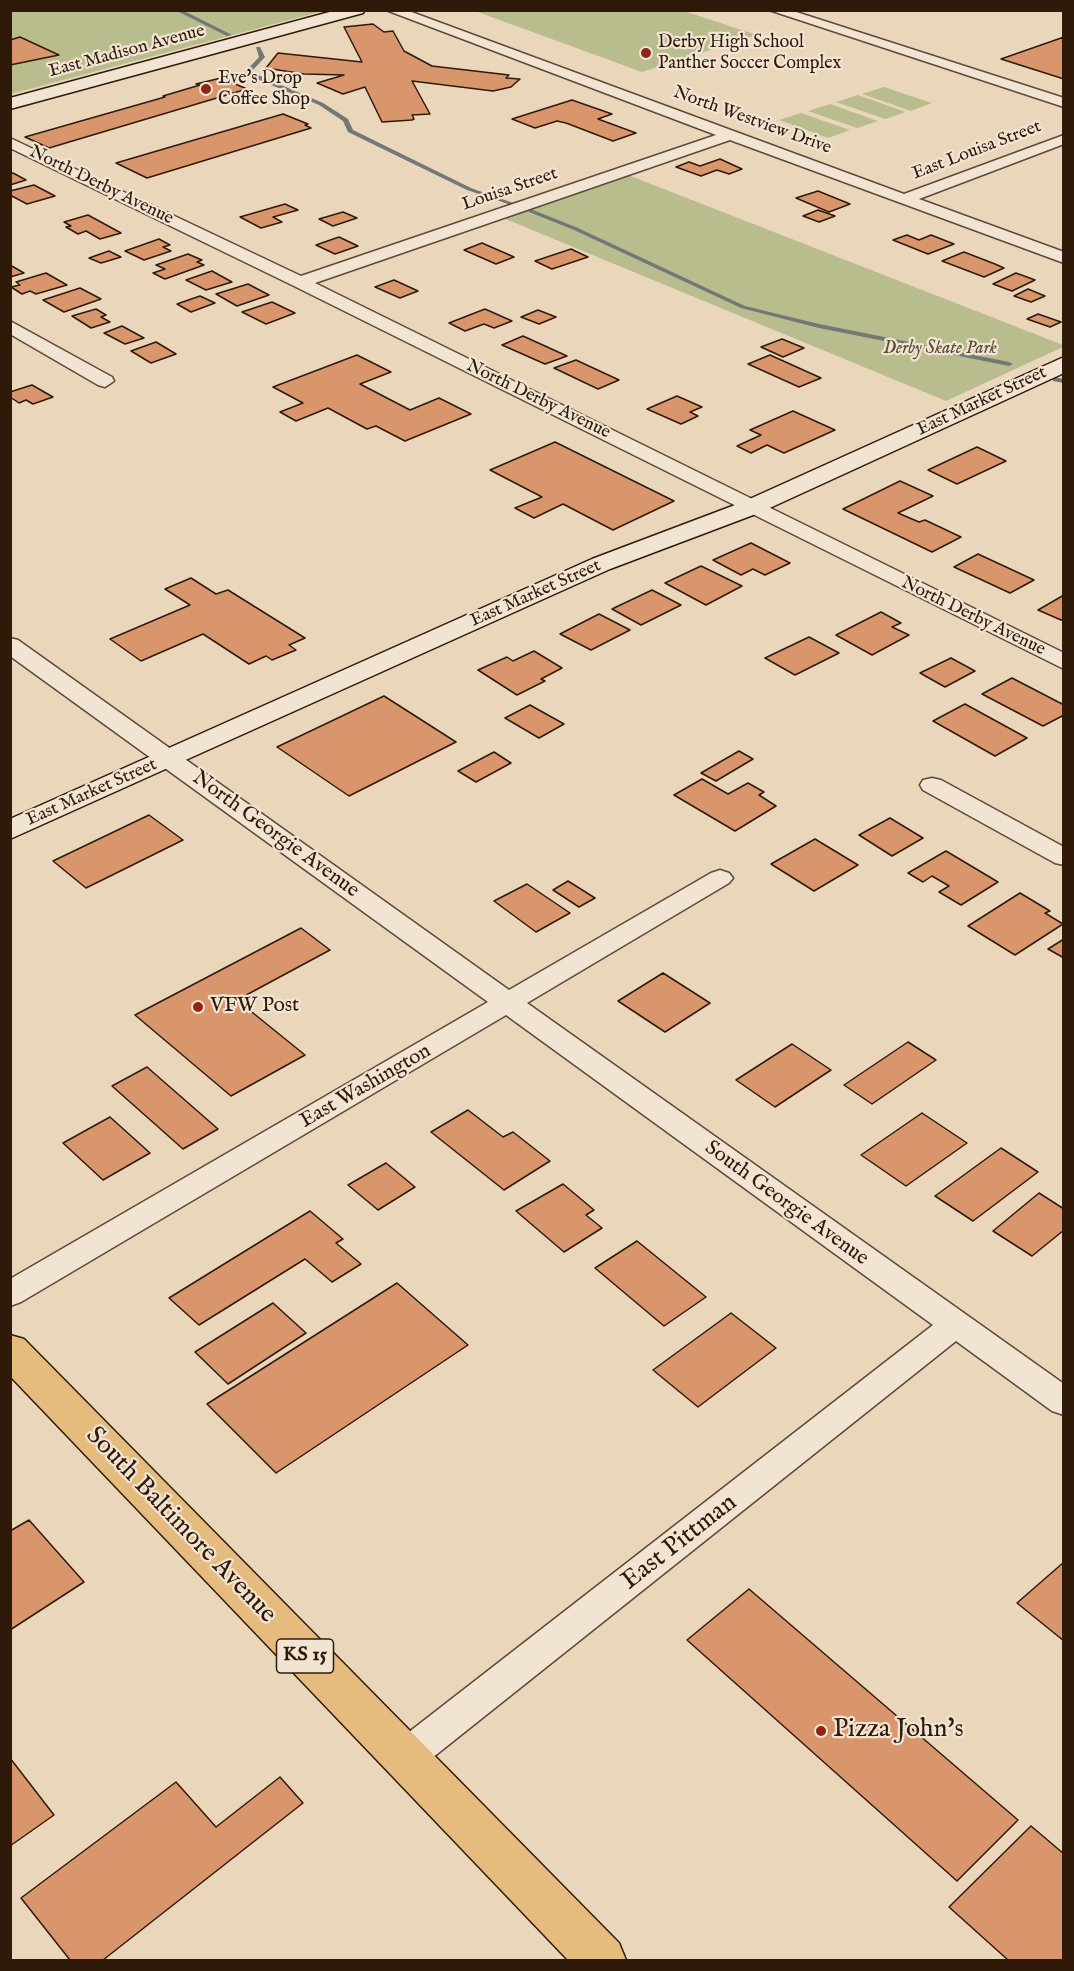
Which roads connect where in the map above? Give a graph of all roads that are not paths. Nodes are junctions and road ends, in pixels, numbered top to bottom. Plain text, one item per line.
1 (357, 10) edge
2 (392, 10) edge
3 (775, 10) edge
4 (1064, 102) edge
5 (10, 104) edge
6 (733, 134) junction
7 (1064, 139) edge
8 (10, 142) edge
9 (904, 199) junction
10 (1064, 258) edge
11 (300, 282) junction
12 (10, 326) edge
13 (1064, 364) edge
14 (105, 381) dead end
15 (752, 507) junction
16 (10, 645) edge
17 (1064, 662) edge
18 (170, 758) junction
19 (932, 785) dead end
20 (10, 830) edge
21 (1064, 858) edge
22 (720, 878) dead end
23 (508, 1004) junction
24 (10, 1294) edge
25 (955, 1326) junction
26 (10, 1350) edge
27 (1064, 1402) edge
28 (404, 1758) junction
29 (601, 1960) edge

1 - 5 street, East Madison Avenue
2 - 6 street, North Westview Drive
3 - 4 street
6 - 9 street, North Westview Drive
6 - 11 street, Louisa Street
7 - 9 street, East Louisa Street
8 - 11 street, North Derby Avenue
9 - 10 street, North Westview Drive
11 - 15 street, North Derby Avenue
12 - 14 street
13 - 15 street, East Market Street
15 - 17 street, North Derby Avenue
15 - 18 street, East Market Street
16 - 18 street, North Georgie Avenue
18 - 20 street, East Market Street
18 - 23 street, North Georgie Avenue
19 - 21 street
22 - 23 street, East Washington
23 - 24 street, East Washington
23 - 25 street, South Georgie Avenue
25 - 27 street, South Georgie Avenue
25 - 28 street, East Pittman
26 - 28 main road, South Baltimore Avenue / KS 15
28 - 29 main road, South Baltimore Avenue / KS 15

